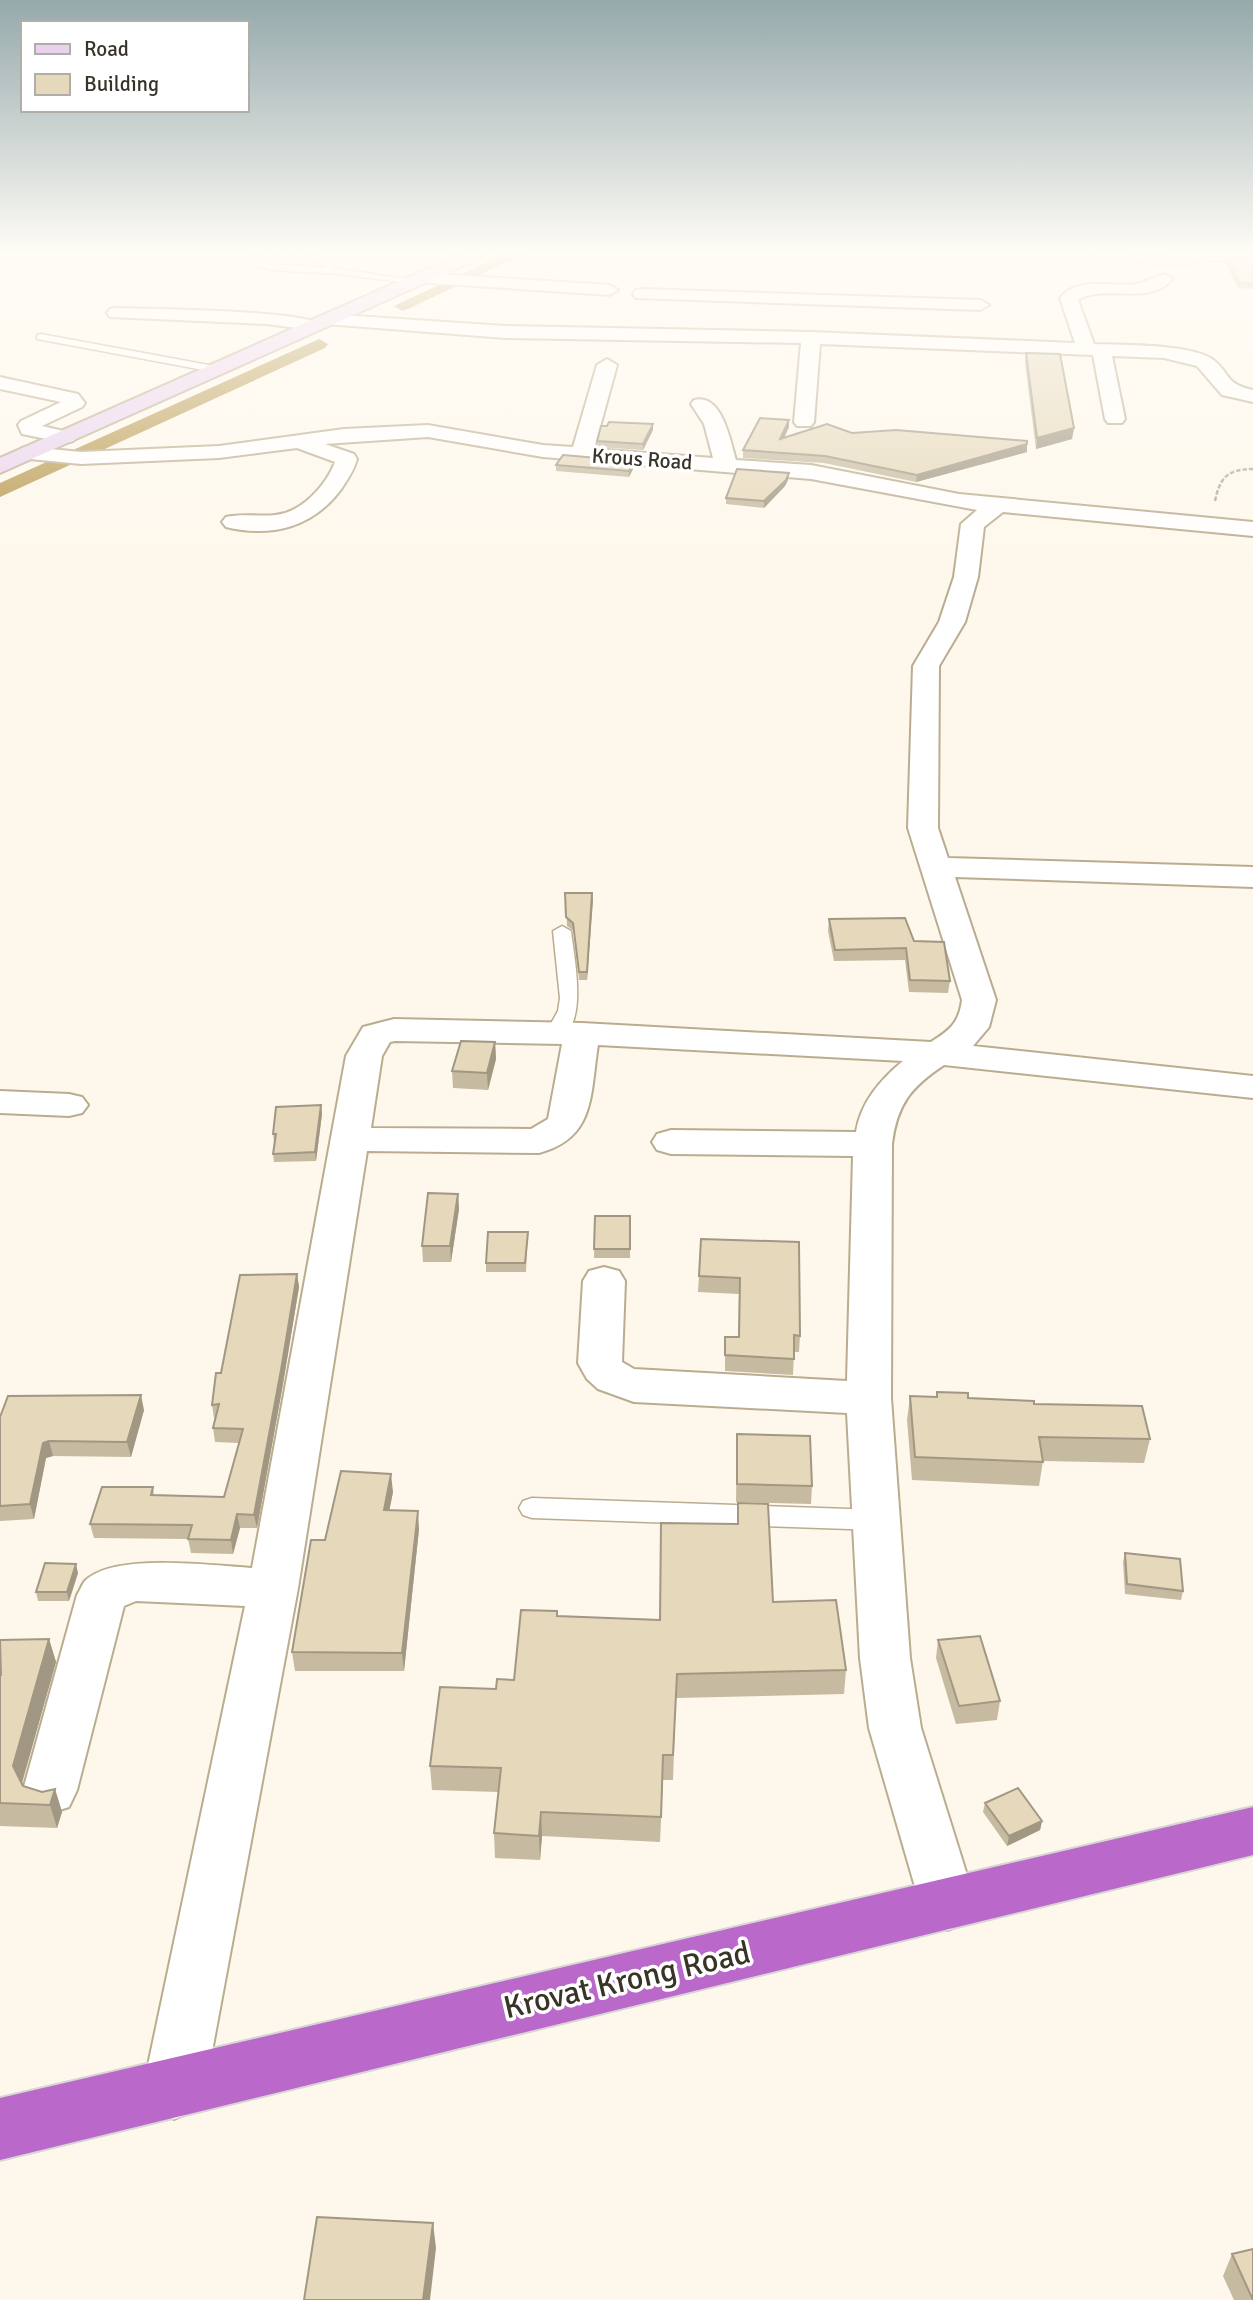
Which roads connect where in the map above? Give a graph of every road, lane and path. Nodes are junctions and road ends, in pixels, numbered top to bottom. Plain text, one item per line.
1 (167, 360) edge
2 (231, 360) edge
3 (809, 360) edge
4 (1098, 360) edge
5 (1198, 360) edge
6 (607, 365) dead end
7 (214, 369) junction
8 (0, 383) edge
9 (1253, 396) edge
10 (701, 404) dead end
11 (1115, 419) dead end
12 (804, 422) dead end
13 (66, 437) junction
14 (299, 442) junction
15 (38, 454) junction
16 (581, 455) junction
17 (726, 464) junction
18 (0, 466) edge
19 (1253, 469) edge
20 (999, 504) junction
21 (234, 522) dead end
22 (1210, 524) junction
23 (1253, 529) edge
24 (936, 867) junction
25 (1253, 877) edge
26 (562, 931) dead end
27 (568, 1034) junction
28 (937, 1053) junction
29 (1253, 1087) edge
30 (0, 1102) edge
31 (69, 1105) dead end
32 (350, 1139) junction
33 (671, 1142) dead end
34 (873, 1144) junction
35 (604, 1282) dead end
36 (869, 1398) junction
37 (532, 1508) dead end
38 (878, 1520) junction
39 (273, 1588) junction
40 (50, 1790) edge
41 (1253, 1831) edge
42 (948, 1904) junction
43 (174, 2089) junction
44 (0, 2129) edge

1 - 7 lane
2 - 7 main road
3 - 12 street
4 - 11 street
5 - 9 street
6 - 16 street
7 - 13 main road
8 - 13 street
10 - 17 street
13 - 15 main road
14 - 15 street, Krous Road
14 - 16 street, Krous Road
14 - 21 street
15 - 18 main road
16 - 17 street, Krous Road
17 - 20 street, Krous Road
19 - 22 path
20 - 22 street, Krous Road
20 - 24 street
22 - 23 street, Krous Road
24 - 25 street
24 - 28 street
26 - 27 lane
27 - 28 street
27 - 32 street
27 - 32 street
28 - 29 street
28 - 34 street
30 - 31 street
32 - 39 street
33 - 34 street
34 - 36 street
35 - 36 street
36 - 38 street
37 - 38 lane
38 - 42 street
39 - 40 street
39 - 43 street
41 - 42 highway, Krovat Krong Road
42 - 43 highway, Krovat Krong Road
43 - 44 highway, Krovat Krong Road

